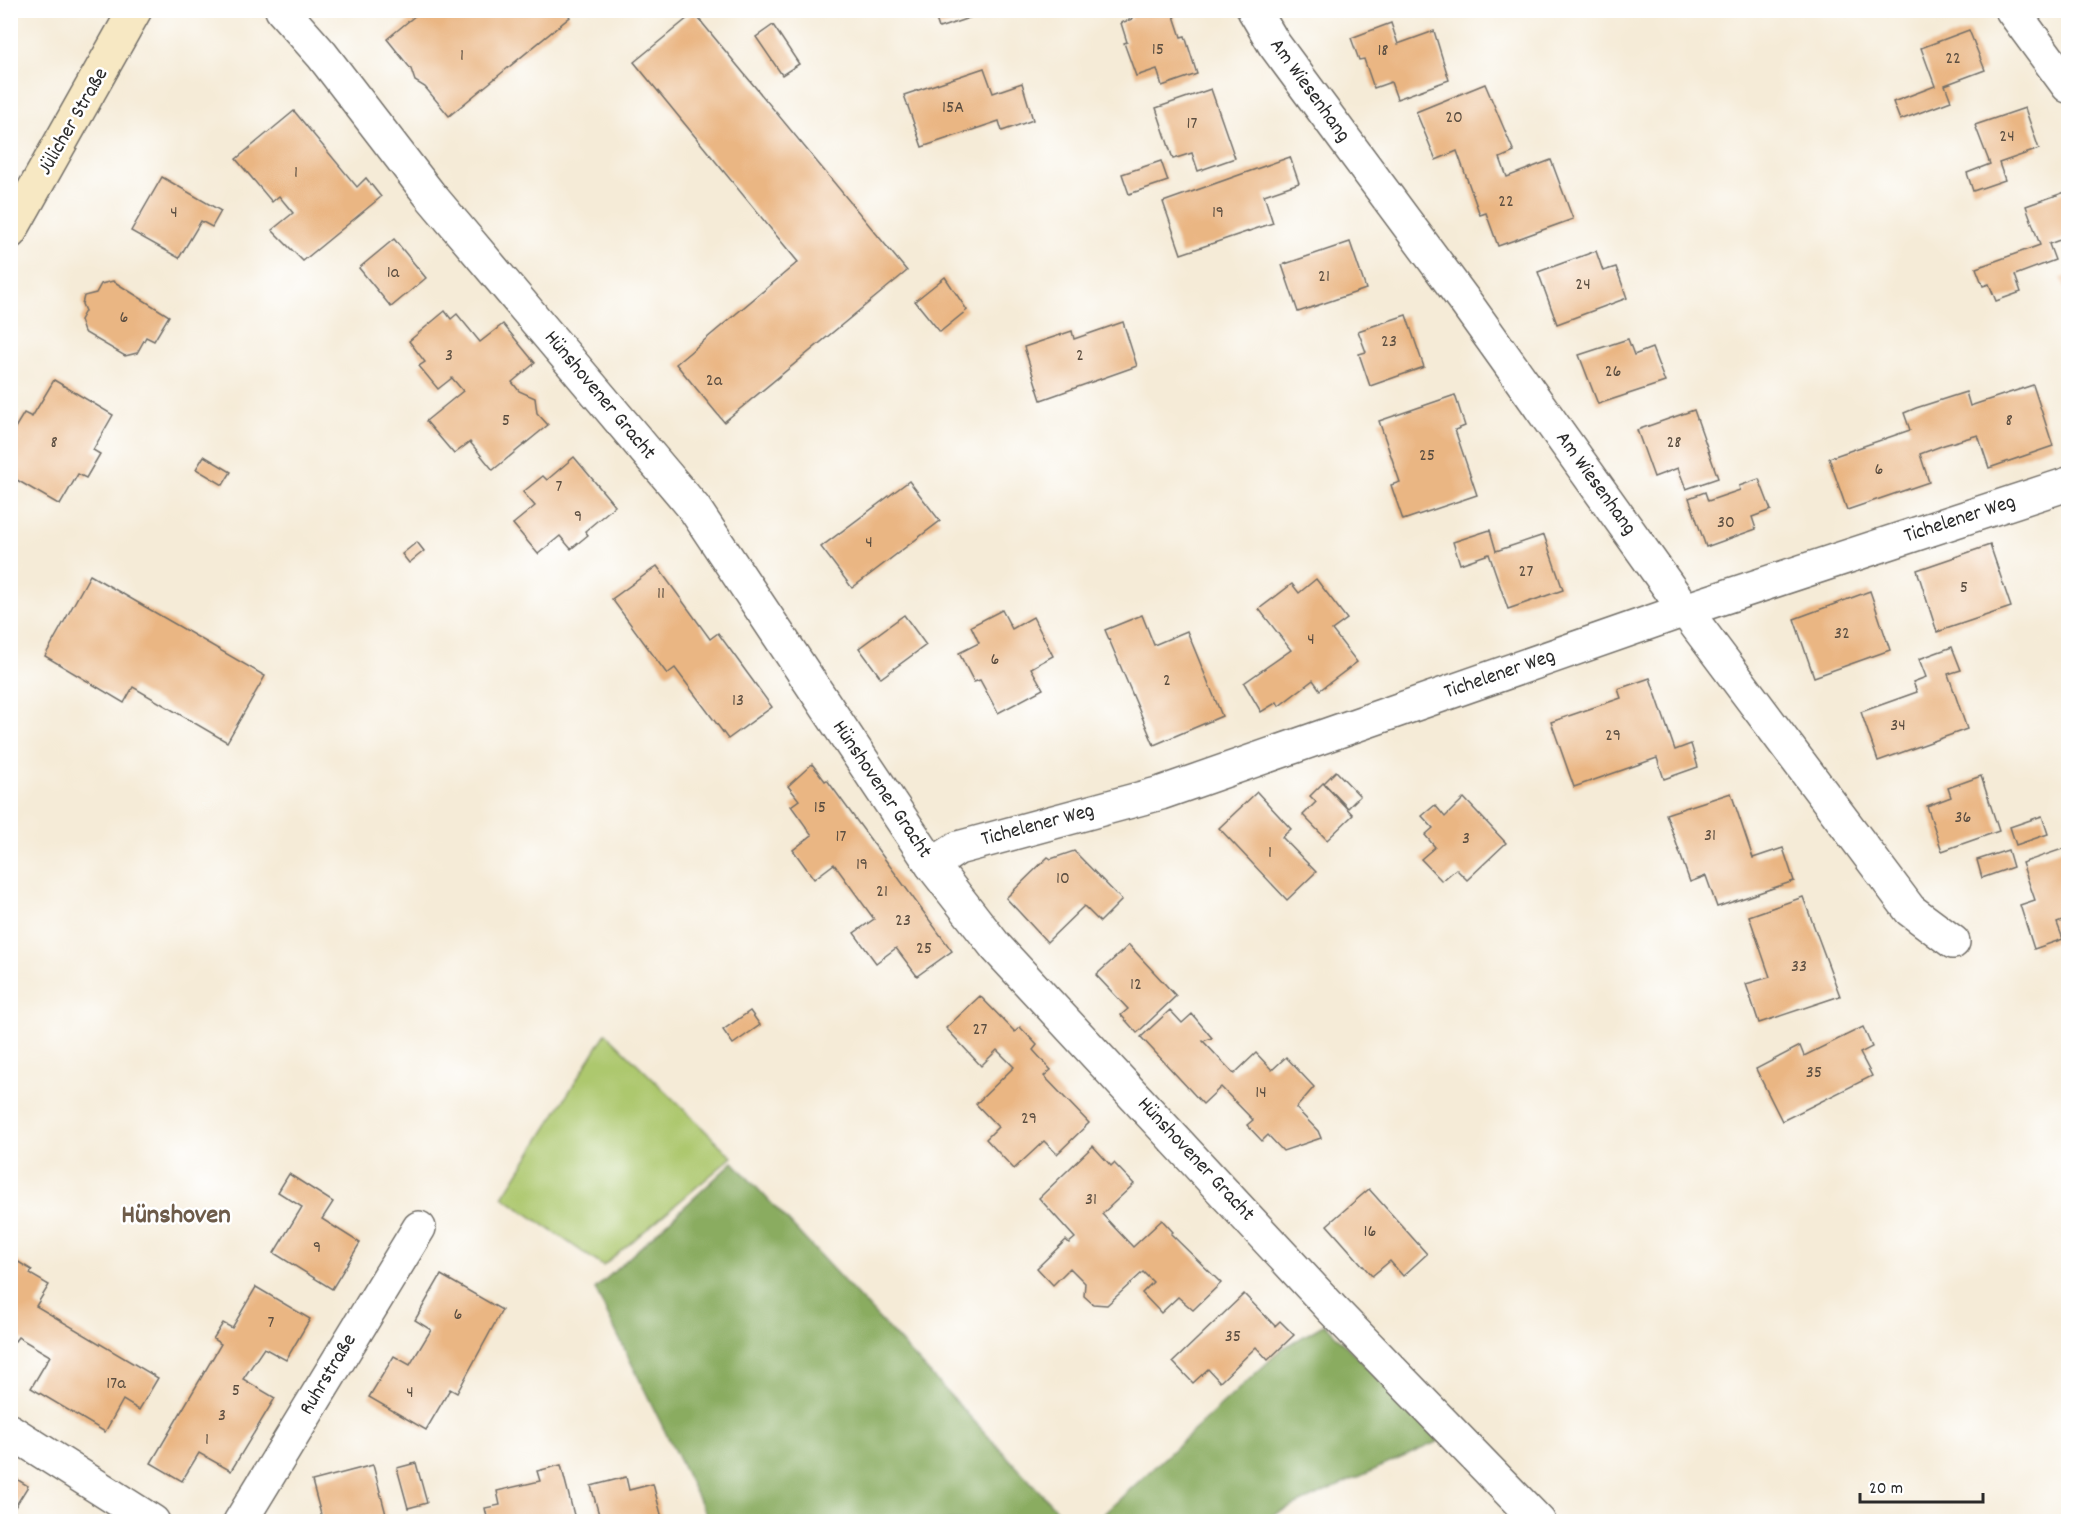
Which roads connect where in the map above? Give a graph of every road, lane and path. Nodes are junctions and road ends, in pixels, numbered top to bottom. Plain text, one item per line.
1 (135, 10) edge
2 (282, 10) edge
3 (1254, 10) edge
4 (2012, 10) edge
5 (2065, 72) edge
6 (10, 232) edge
7 (2068, 484) edge
8 (1685, 610) junction
9 (932, 865) junction
10 (1953, 942) dead end
11 (419, 1228) dead end
12 (10, 1431) edge
13 (1535, 1520) edge
14 (153, 1521) edge
15 (240, 1521) edge

1 - 6 street, Jülicher Straße
2 - 9 street, Hünshovener Gracht
3 - 8 street, Am Wiesenhang
4 - 5 street
7 - 8 street, Tichelener Weg
8 - 9 street, Tichelener Weg
8 - 10 street, Am Wiesenhang
9 - 13 street, Hünshovener Gracht
11 - 15 street, Ruhrstraße
12 - 14 street

